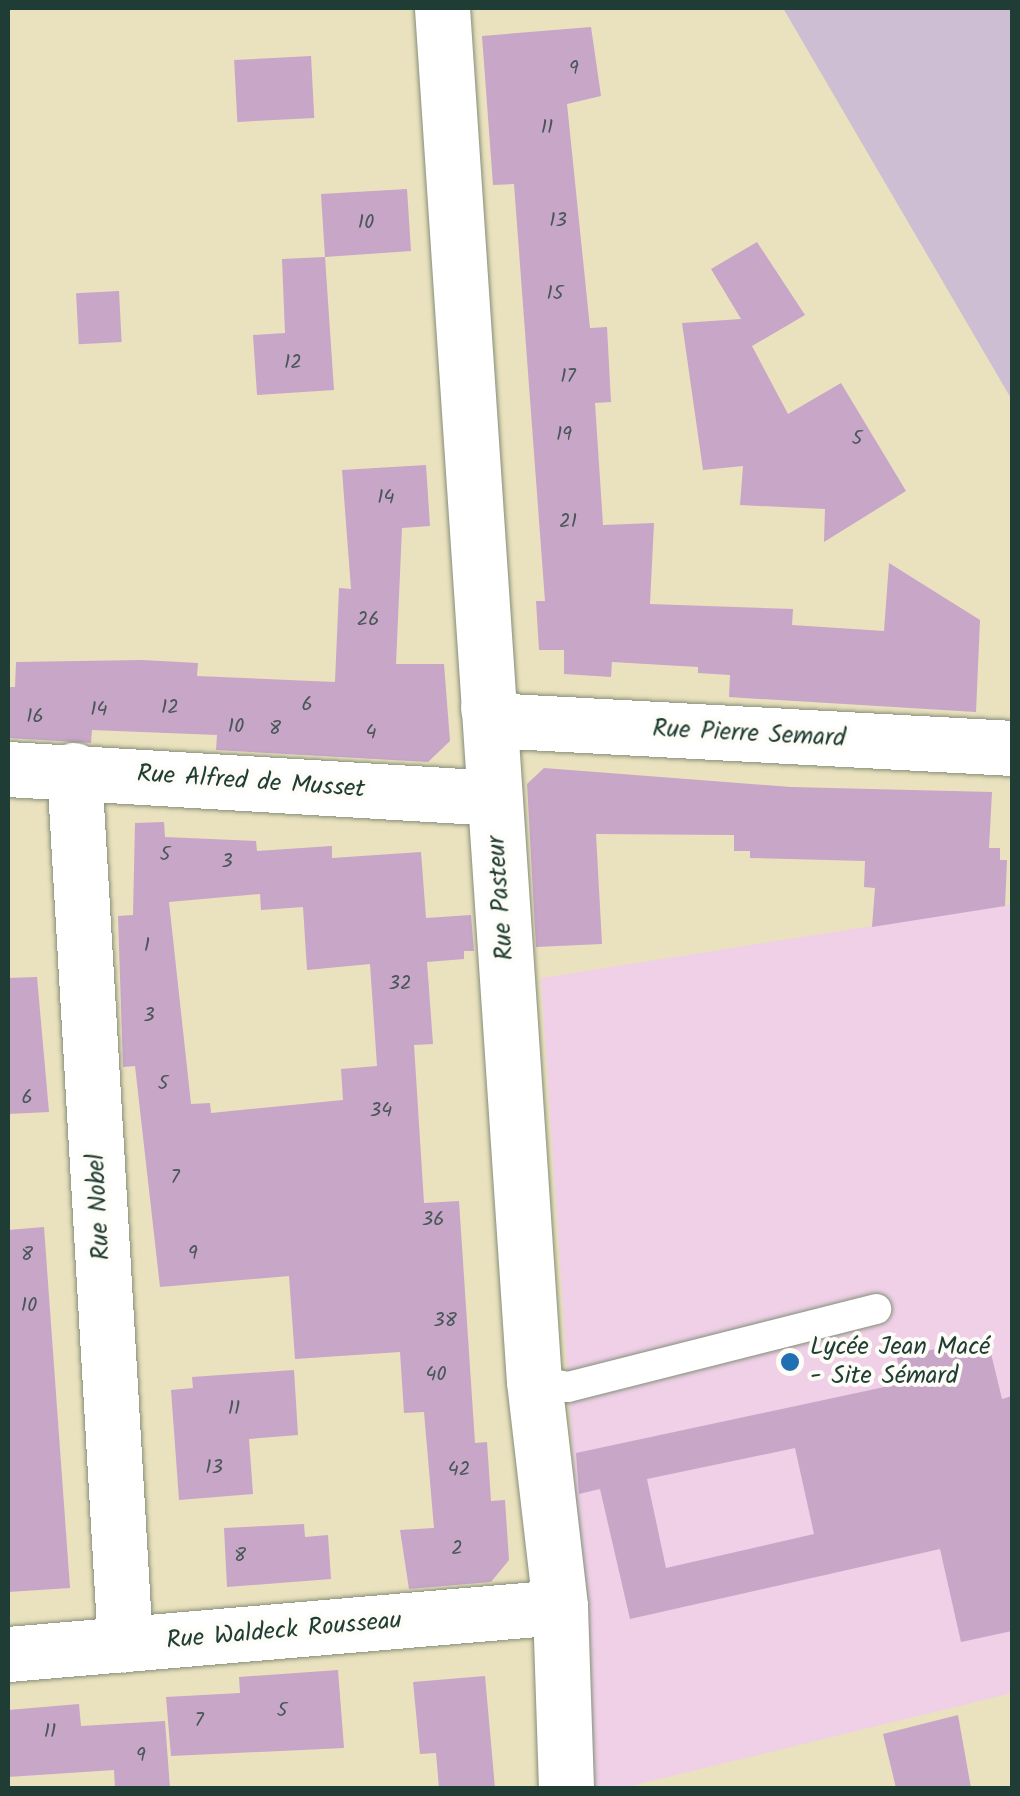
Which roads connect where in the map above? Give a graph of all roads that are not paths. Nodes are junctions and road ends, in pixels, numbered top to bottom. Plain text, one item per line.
1 (442, 8) edge
2 (488, 708) junction
3 (1012, 748) edge
4 (8, 768) edge
5 (74, 770) junction
6 (494, 798) junction
7 (876, 1309) dead end
8 (534, 1381) junction
9 (560, 1607) junction
10 (125, 1645) junction
11 (8, 1654) edge
12 (566, 1788) edge

1 - 2 street, Rue Pasteur
2 - 3 street, Rue Pierre Semard
2 - 6 street, Rue Pasteur
4 - 5 street, Rue Alfred de Musset
5 - 6 street, Rue Alfred de Musset
5 - 10 street, Rue Nobel
6 - 8 street, Rue Pasteur
7 - 8 lane
8 - 9 street, Rue Pasteur
9 - 10 street, Rue Waldeck Rousseau
9 - 12 street, Rue Pasteur
10 - 11 street, Rue Waldeck Rousseau

